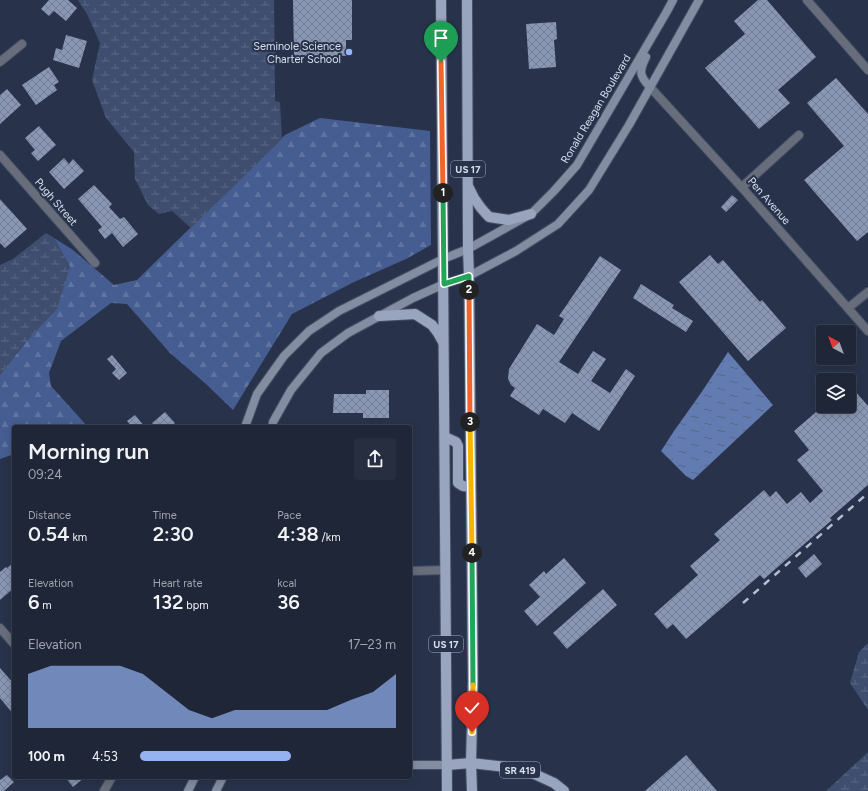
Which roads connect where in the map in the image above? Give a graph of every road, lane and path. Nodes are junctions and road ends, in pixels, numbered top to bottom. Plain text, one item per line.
1 (441, 0) edge
2 (467, 0) edge
3 (673, 0) edge
4 (699, 0) edge
5 (807, 0) edge
6 (666, 13) junction
7 (22, 44) dead end
8 (0, 62) edge
9 (868, 70) edge
10 (650, 87) junction
11 (799, 135) dead end
12 (0, 155) edge
13 (468, 185) junction
14 (742, 186) junction
15 (531, 214) junction
16 (468, 249) junction
17 (443, 259) junction
18 (95, 263) dead end
19 (469, 276) junction
20 (444, 284) junction
21 (868, 292) edge
22 (848, 308) junction
23 (379, 316) junction
24 (868, 331) edge
25 (444, 344) junction
26 (246, 425) edge
27 (272, 425) edge
28 (445, 437) junction
29 (471, 487) junction
30 (446, 570) junction
31 (412, 571) edge
32 (0, 628) edge
33 (12, 639) edge
34 (471, 763) junction
35 (412, 764) edge
36 (447, 765) junction
37 (111, 779) edge
38 (194, 779) edge
39 (222, 779) edge
40 (104, 791) edge
41 (188, 791) edge
42 (216, 791) edge
43 (447, 791) edge
44 (472, 791) edge
45 (564, 791) edge

1 - 17 main road, US 17
2 - 13 main road, US 17
3 - 6 main road, Ronald Reagan Boulevard
4 - 10 main road
5 - 9 street
6 - 10 main road
6 - 15 main road, Ronald Reagan Boulevard
7 - 8 street
10 - 14 street, Pen Avenue
10 - 19 main road
11 - 14 street
12 - 18 street, Pugh Street
13 - 15 main road
13 - 16 main road, US 17
14 - 22 street, Pen Avenue
15 - 16 main road, Ronald Reagan Boulevard
16 - 17 main road, Ronald Reagan Boulevard
16 - 19 main road, US 17
17 - 20 main road, US 17
17 - 26 main road, Ronald Reagan Boulevard
19 - 20 main road
19 - 29 main road, US 17
20 - 23 main road
20 - 25 main road, US 17
21 - 22 street
22 - 24 street, Pen Avenue
23 - 25 main road
23 - 27 main road
25 - 28 main road, US 17
28 - 29 main road
28 - 30 main road, US 17
29 - 34 main road, US 17
30 - 31 street
30 - 36 main road, US 17
32 - 33 street
34 - 36 main road, SR 419
34 - 44 main road, US 17
34 - 45 main road, SR 419
35 - 36 main road
36 - 43 main road, US 17
37 - 40 street
38 - 41 main road
39 - 42 main road

